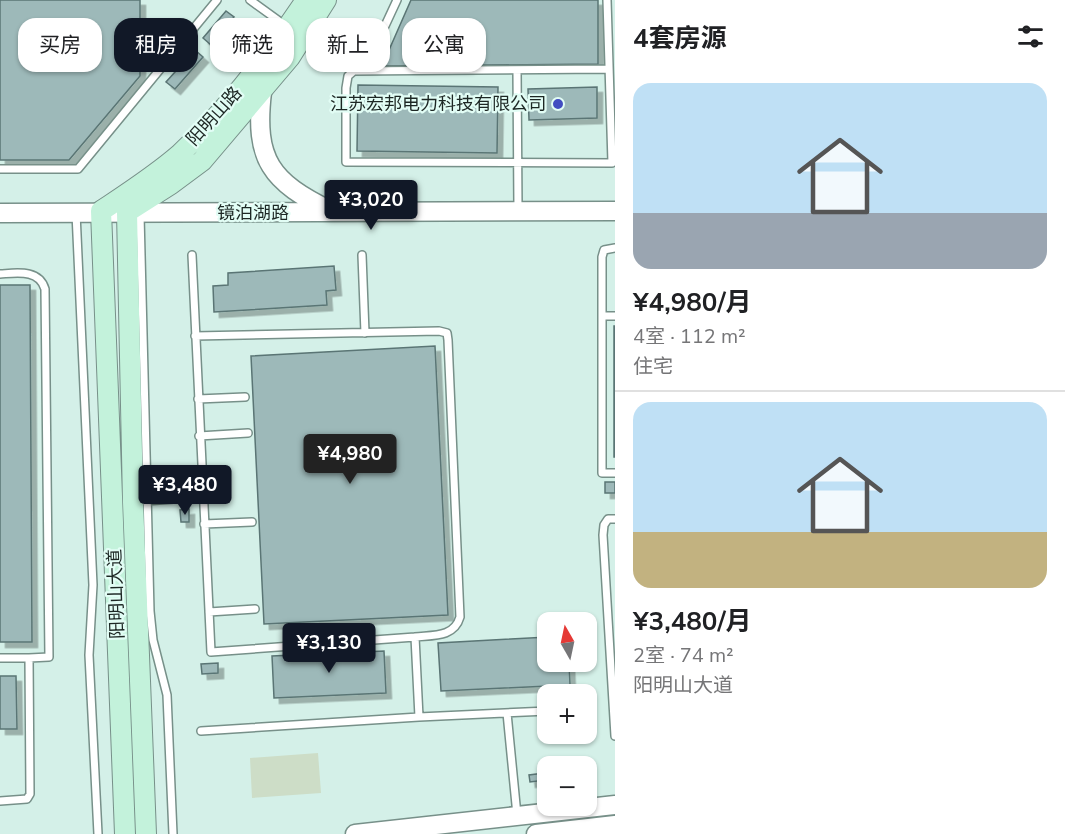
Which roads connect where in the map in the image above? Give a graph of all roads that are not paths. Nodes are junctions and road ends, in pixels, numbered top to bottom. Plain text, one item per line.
1 (217, 0) edge
2 (250, 0) edge
3 (306, 0) edge
4 (326, 0) edge
5 (607, 0) edge
6 (395, 1) edge
7 (388, 18) edge
8 (295, 33) junction
9 (609, 69) junction
10 (517, 70) junction
11 (390, 71) edge
12 (351, 72) edge
13 (262, 92) junction
14 (518, 164) junction
15 (0, 169) edge
16 (101, 211) junction
17 (615, 211) edge
18 (76, 212) junction
19 (133, 212) junction
20 (518, 212) junction
21 (0, 213) edge
22 (335, 213) junction
23 (615, 248) edge
24 (192, 255) dead end
25 (362, 255) dead end
26 (0, 274) edge
27 (602, 316) junction
28 (615, 316) edge
29 (365, 333) junction
30 (195, 336) junction
31 (245, 397) dead end
32 (198, 399) junction
33 (248, 434) dead end
34 (199, 436) junction
35 (615, 473) edge
36 (202, 497) junction
37 (140, 501) junction
38 (615, 519) edge
39 (252, 522) dead end
40 (204, 524) junction
41 (255, 609) dead end
42 (208, 612) junction
43 (612, 628) edge
44 (415, 637) junction
45 (0, 658) edge
46 (29, 658) junction
47 (537, 712) edge
48 (507, 713) junction
49 (419, 717) junction
50 (201, 731) dead end
51 (615, 736) edge
52 (0, 801) edge
53 (615, 805) edge
54 (518, 817) junction
55 (615, 825) edge
56 (98, 834) edge
57 (125, 834) edge
58 (146, 834) edge
59 (174, 834) edge
60 (355, 834) edge
61 (536, 834) edge

1 - 15 lane
2 - 8 lane
3 - 8 main road, 阳明山路
4 - 8 main road, 阳明山路
5 - 9 lane
6 - 7 lane
8 - 13 main road, 阳明山路
8 - 16 main road, 阳明山路
9 - 10 lane
9 - 14 lane
10 - 11 lane
10 - 14 lane
12 - 14 lane
13 - 19 main road, 阳明山路
13 - 22 street
14 - 20 lane
16 - 18 street, 镜泊湖路
16 - 19 street, 镜泊湖路
16 - 57 main road, 阳明山大道
17 - 20 street, 镜泊湖路
18 - 21 street, 镜泊湖路
18 - 56 lane
19 - 22 street, 镜泊湖路
19 - 37 main road, 阳明山大道
20 - 22 street, 镜泊湖路
23 - 27 lane
24 - 30 lane
25 - 29 lane
26 - 46 lane
27 - 28 lane
27 - 35 lane
29 - 30 lane
29 - 44 lane
30 - 32 lane
31 - 32 lane
32 - 34 lane
33 - 34 lane
34 - 36 lane
36 - 37 lane
36 - 40 lane
37 - 58 main road, 阳明山大道
37 - 59 lane
38 - 43 lane
39 - 40 lane
40 - 42 lane
41 - 42 lane
42 - 44 lane
43 - 51 lane
44 - 49 lane
45 - 46 lane
46 - 52 lane
47 - 48 lane
48 - 49 lane
48 - 54 lane
49 - 50 lane
53 - 54 street
54 - 60 street
55 - 61 street

